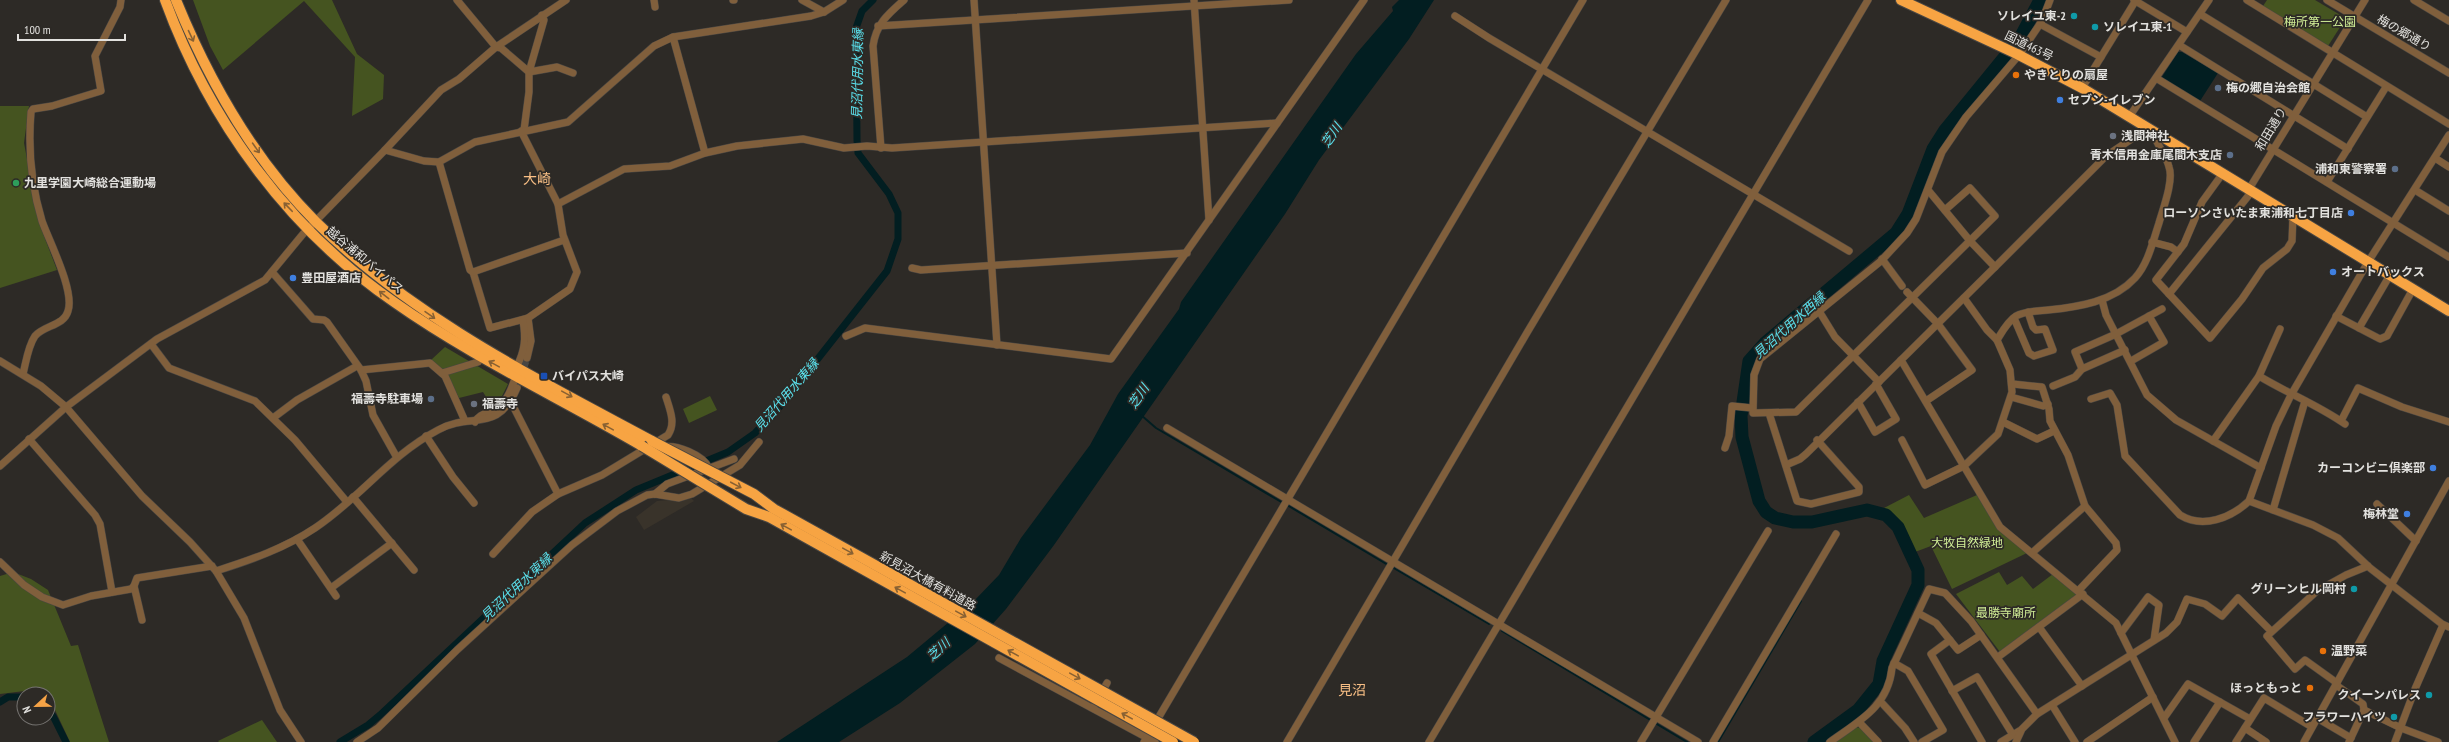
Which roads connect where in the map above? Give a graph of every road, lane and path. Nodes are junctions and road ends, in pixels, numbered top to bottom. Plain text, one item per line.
1 (121, 0) edge
2 (165, 0) edge
3 (176, 0) edge
4 (457, 0) edge
5 (566, 0) edge
6 (802, 0) edge
7 (843, 0) edge
8 (904, 0) edge
9 (974, 0) edge
10 (1289, 0) edge
11 (1364, 0) edge
12 (1583, 0) edge
13 (1726, 0) edge
14 (1868, 0) edge
15 (1901, 0) edge
16 (2050, 0) edge
17 (2135, 0) edge
18 (2209, 0) edge
19 (2246, 0) edge
20 (2327, 0) edge
21 (2365, 0) edge
22 (2414, 0) edge
23 (556, 2) edge
24 (1194, 3) edge
25 (824, 12) junction
26 (2200, 14) junction
27 (542, 15) junction
28 (1455, 16) dead end
29 (2354, 17) junction
30 (976, 20) junction
31 (2449, 21) edge
32 (2040, 24) junction
33 (878, 26) junction
34 (2187, 32) junction
35 (673, 37) junction
36 (2179, 45) junction
37 (496, 47) junction
38 (2331, 51) junction
39 (2018, 54) junction
40 (2101, 56) junction
41 (1542, 69) junction
42 (529, 72) junction
43 (573, 73) dead end
44 (2449, 73) edge
45 (2156, 78) junction
46 (2312, 84) junction
47 (2386, 86) junction
48 (2082, 88) junction
49 (2293, 116) junction
50 (2129, 117) junction
51 (2367, 117) junction
52 (1277, 123) junction
53 (2449, 124) edge
54 (1202, 127) junction
55 (2148, 128) junction
56 (522, 131) junction
57 (1648, 132) junction
58 (2159, 135) junction
59 (2449, 135) edge
60 (983, 142) junction
61 (881, 148) junction
62 (2272, 149) junction
63 (2348, 149) junction
64 (385, 150) junction
65 (705, 153) junction
66 (2435, 158) junction
67 (439, 162) junction
68 (2449, 167) edge
69 (2223, 173) junction
70 (2327, 182) junction
71 (2249, 189) junction
72 (1928, 190) junction
73 (2415, 190) junction
74 (1754, 194) junction
75 (558, 204) junction
76 (1945, 210) junction
77 (2449, 211) edge
78 (2293, 216) junction
79 (1209, 220) junction
80 (2394, 223) junction
81 (312, 225) junction
82 (564, 240) junction
83 (1971, 242) junction
84 (2152, 242) junction
85 (1849, 251) dead end
86 (1187, 252) junction
87 (2178, 252) junction
88 (2449, 257) edge
89 (1882, 259) junction
90 (2368, 262) junction
91 (992, 264) junction
92 (1995, 266) junction
93 (912, 268) dead end
94 (272, 272) junction
95 (473, 272) junction
96 (2390, 275) junction
97 (2413, 290) junction
98 (2169, 294) junction
99 (1964, 298) junction
100 (1913, 299) junction
101 (2102, 300) junction
102 (2162, 309) dead end
103 (2449, 311) edge
104 (1819, 312) junction
105 (2028, 312) junction
106 (2149, 316) junction
107 (2336, 316) junction
108 (2014, 318) junction
109 (525, 319) junction
110 (1938, 324) junction
111 (2359, 328) junction
112 (2280, 329) dead end
113 (2116, 334) junction
114 (846, 336) dead end
115 (1997, 340) junction
116 (151, 344) junction
117 (997, 345) junction
118 (2125, 350) junction
119 (1852, 357) junction
120 (527, 358) tunnel mouth
121 (1901, 360) junction
122 (0, 361) edge
123 (2131, 361) junction
124 (478, 362) dead end
125 (359, 368) junction
126 (2082, 369) junction
127 (516, 371) junction
128 (442, 373) junction
129 (23, 374) junction
130 (2259, 376) junction
131 (1877, 383) junction
132 (2013, 384) junction
133 (2053, 386) dead end
134 (517, 388) tunnel mouth
135 (2291, 395) junction
136 (666, 397) dead end
137 (2011, 397) junction
138 (2092, 399) dead end
139 (1926, 401) junction
140 (2305, 401) junction
141 (511, 402) junction
142 (1858, 402) junction
143 (2048, 404) junction
144 (66, 407) junction
145 (1750, 408) junction
146 (1769, 413) junction
147 (273, 418) junction
148 (465, 421) junction
149 (474, 422) junction
150 (2003, 422) junction
151 (2449, 422) edge
152 (1167, 428) dead end
153 (2054, 430) junction
154 (426, 436) junction
155 (30, 439) junction
156 (1817, 440) junction
157 (1902, 440) dead end
158 (2213, 441) junction
159 (759, 442) dead end
160 (648, 445) junction
161 (1725, 448) dead end
162 (396, 456) junction
163 (734, 458) dead end
164 (1786, 465) junction
165 (0, 466) edge
166 (1964, 466) junction
167 (708, 468) junction
168 (2260, 468) junction
169 (2449, 481) edge
170 (558, 494) junction
171 (655, 494) junction
172 (350, 499) junction
173 (1287, 500) junction
174 (2249, 501) junction
175 (474, 502) dead end
176 (2377, 504) dead end
177 (2085, 506) junction
178 (2273, 510) junction
179 (1768, 531) dead end
180 (1836, 534) dead end
181 (297, 539) junction
182 (2416, 540) junction
183 (392, 544) junction
184 (2032, 552) junction
185 (493, 554) dead end
186 (0, 562) edge
187 (1392, 562) junction
188 (2368, 566) junction
189 (214, 568) junction
190 (414, 570) dead end
191 (2392, 584) junction
192 (134, 586) junction
193 (331, 588) junction
194 (112, 592) junction
195 (2081, 592) junction
196 (336, 596) dead end
197 (1918, 613) junction
198 (142, 620) dead end
199 (1498, 624) junction
200 (2446, 626) edge
201 (2039, 627) junction
202 (2270, 630) junction
203 (2121, 633) junction
204 (1981, 635) junction
205 (1950, 640) junction
206 (2154, 640) junction
207 (2132, 654) junction
208 (999, 658) dead end
209 (1998, 658) junction
210 (1894, 663) junction
211 (1107, 683) dead end
212 (2336, 684) junction
213 (2082, 686) junction
214 (1952, 691) junction
215 (2153, 696) junction
216 (1881, 702) junction
217 (2220, 702) junction
218 (2052, 705) junction
219 (1092, 708) junction
220 (2364, 710) junction
221 (2037, 714) junction
222 (1655, 717) junction
223 (2164, 718) junction
224 (2317, 718) junction
225 (2250, 719) junction
226 (1859, 722) junction
227 (2312, 727) junction
228 (2245, 728) junction
229 (2400, 728) junction
230 (2015, 738) edge
231 (1145, 740) edge
232 (2350, 740) edge
233 (301, 742) edge
234 (357, 742) edge
235 (1155, 742) edge
236 (1173, 742) edge
237 (1194, 742) edge
238 (1287, 742) edge
239 (1429, 742) edge
240 (1641, 742) edge
241 (1698, 742) edge
242 (1713, 742) edge
243 (1830, 742) edge
244 (1878, 742) edge
245 (1914, 742) edge
246 (1922, 742) edge
247 (1982, 742) edge
248 (2001, 742) edge
249 (2075, 742) edge
250 (2087, 742) edge
251 (2175, 742) edge
252 (2194, 742) edge
253 (2236, 742) edge
254 (2266, 742) edge
255 (2304, 742) edge
256 (2395, 742) edge
257 (2438, 742) edge

1 - 129 street
81 -> 2 highway, 越谷浦和バイパス
3 -> 81 highway, 越谷浦和バイパス
4 - 37 street
5 - 23 street
6 - 25 street
7 - 25 street
8 - 33 street
9 - 30 street
10 - 24 street
11 - 52 street
12 - 41 street
13 - 57 street
14 - 74 street
15 - 39 highway, 国道463号
16 - 32 street
17 - 34 street
17 - 40 street
18 - 26 street
19 - 38 street
20 - 29 street, 梅の郷通り
21 - 29 street, 和田通り
22 - 31 street
23 - 27 street
24 - 30 street
24 - 54 street
25 - 35 street
26 - 34 street
26 - 46 street
27 - 37 street
27 - 42 street
28 - 41 street
29 - 38 street, 和田通り
29 - 44 street, 梅の郷通り
30 - 33 street
30 - 60 street
32 - 39 street
32 - 40 street
33 - 61 street
34 - 36 street
35 - 56 street
35 - 65 street
36 - 45 street
36 - 49 street
37 - 42 street
37 - 64 street
38 - 46 street, 和田通り
38 - 47 street
39 - 48 highway, 国道463号
39 - 72 street
40 - 48 street
41 - 57 street
41 - 173 street
42 - 43 street
42 - 56 street
45 - 50 street
45 - 62 street
46 - 49 street, 和田通り
46 - 51 street
47 - 51 street
47 - 53 street
48 - 50 highway, 国道463号
49 - 62 street, 和田通り
49 - 63 street
50 - 55 highway, 国道463号
51 - 63 street
52 - 54 street
52 - 79 street
54 - 60 street
54 - 79 street
55 - 58 highway, 国道463号
55 - 92 street
56 - 67 street
56 - 75 street
57 - 74 street
57 - 187 street
58 - 69 highway, 国道463号
58 - 84 street
59 - 66 street
60 - 61 street
60 - 91 street
61 - 65 street
62 - 70 street
62 - 71 street, 和田通り
63 - 70 street
64 - 67 street
64 - 81 street
65 - 75 street
66 - 68 street
66 - 73 street
67 - 95 street
69 - 71 highway, 国道463号
69 - 87 street
70 - 80 street
71 - 78 highway, 国道463号
71 - 98 street, 和田通り
72 - 76 street
72 - 89 street
73 - 77 street
73 - 80 street
74 - 85 street
74 - 199 street
75 - 82 street
76 - 83 street
76 - 83 street
78 - 90 highway, 国道463号
78 - 98 street
79 - 86 street
80 - 88 street
80 - 90 street
81 - 94 street
81 - 127 highway, 越谷浦和バイパス
82 - 95 street
82 - 109 street
83 - 92 street
83 - 100 street
84 - 87 street
84 - 101 street
86 - 91 street
86 - 117 street
87 - 98 street
89 - 100 street
89 - 104 street
90 - 96 highway, 国道463号
90 - 107 street
91 - 93 street
91 - 117 street
92 - 99 street
94 - 116 street
94 - 125 street
95 - 109 street
96 - 97 highway, 国道463号
96 - 111 street
97 - 103 highway, 国道463号
97 - 111 street
99 - 110 street
99 - 115 street
100 - 110 street
100 - 119 street
101 - 105 street
101 - 113 street
102 - 106 street
104 - 119 street
104 - 145 street
105 - 108 street
105 - 108 street
106 - 113 street
106 - 123 street
107 - 111 street
107 - 135 street
108 - 115 street
109 - 120 street
109 - 127 street
110 - 121 street
110 - 139 street
112 - 130 street
113 - 118 street
113 - 126 street
114 - 117 street
115 - 132 street
116 - 144 street
116 - 147 street
118 - 123 street
118 - 126 street
119 - 131 street
119 - 146 street
121 - 131 street
121 - 139 street
122 - 129 street
123 - 158 street
124 - 128 street
125 - 128 street
125 - 147 street
125 - 162 street
126 - 133 street
127 - 149 street
127 - 160 highway, 越谷浦和バイパス
128 - 148 street
129 - 144 street
130 - 135 street
130 - 158 street
131 - 142 street
131 - 142 street
132 - 137 street
132 - 143 street
134 - 141 street
135 - 140 street
135 - 168 street
136 - 160 street
137 - 143 street
137 - 150 street
138 - 174 street
139 - 166 street
140 - 151 street
140 - 178 street
141 - 149 street
141 - 170 street
142 - 156 street
143 - 153 street
144 - 155 street
144 - 189 street
145 - 146 street
145 - 161 street
146 - 164 street
147 - 172 street
148 - 149 street
148 - 154 street
150 - 153 street
150 - 166 street
152 - 173 street
153 - 177 street
154 - 162 street
154 - 175 street
155 - 165 street
155 - 194 street
156 - 164 street
156 - 164 street
157 - 166 street
158 - 168 street
159 - 171 street
160 - 167 street
160 - 170 street
236 -> 160 highway, 新見沼大橋有料道路, bridge
160 -> 237 highway, 新見沼大橋有料道路, bridge
162 - 172 street
163 - 167 street
166 - 184 street
167 - 171 street
168 - 174 street
169 - 182 street
170 - 185 street
171 - 234 street
172 - 181 street
172 - 183 street
173 - 187 street
173 - 231 street
174 - 178 street
176 - 182 street
177 - 184 street
177 - 195 street
178 - 188 street
179 - 222 street
180 - 242 street
181 - 189 street
181 - 193 street
182 - 191 street
183 - 190 street
183 - 193 street
184 - 195 street
186 - 194 street
187 - 199 street
187 - 238 street
188 - 191 street
188 - 202 street
189 - 192 street
189 - 233 street
191 - 200 street
191 - 212 street
192 - 194 street
192 - 198 street
193 - 196 street
195 - 201 street
195 - 203 street
197 - 204 street
197 - 205 street
197 - 210 street
199 - 222 street
199 - 239 street
200 - 229 street
201 - 209 street
201 - 213 street
202 - 206 street
202 - 212 street
203 - 206 street
203 - 207 street
204 - 205 street
204 - 209 street
205 - 214 street
206 - 207 street
207 - 213 street
207 - 215 street
208 - 219 street
209 - 221 street
210 - 216 street
210 - 246 street
211 - 219 street
212 - 220 street
212 - 224 street
213 - 218 street
214 - 230 street
214 - 247 street
215 - 223 street
215 - 250 street
216 - 226 street
216 - 245 street
217 - 223 street
217 - 225 street
217 - 252 street
218 - 221 street
218 - 249 street
219 - 231 street
220 - 229 street
220 - 232 street
221 - 230 street
222 - 240 street
222 - 241 street
223 - 251 street
224 - 227 street
224 - 232 street
225 - 227 street
225 - 228 street
226 - 243 street
226 - 244 street
227 - 255 street
228 - 253 street
228 - 254 street
229 - 256 street
229 - 257 street
230 - 248 street
231 - 235 street

